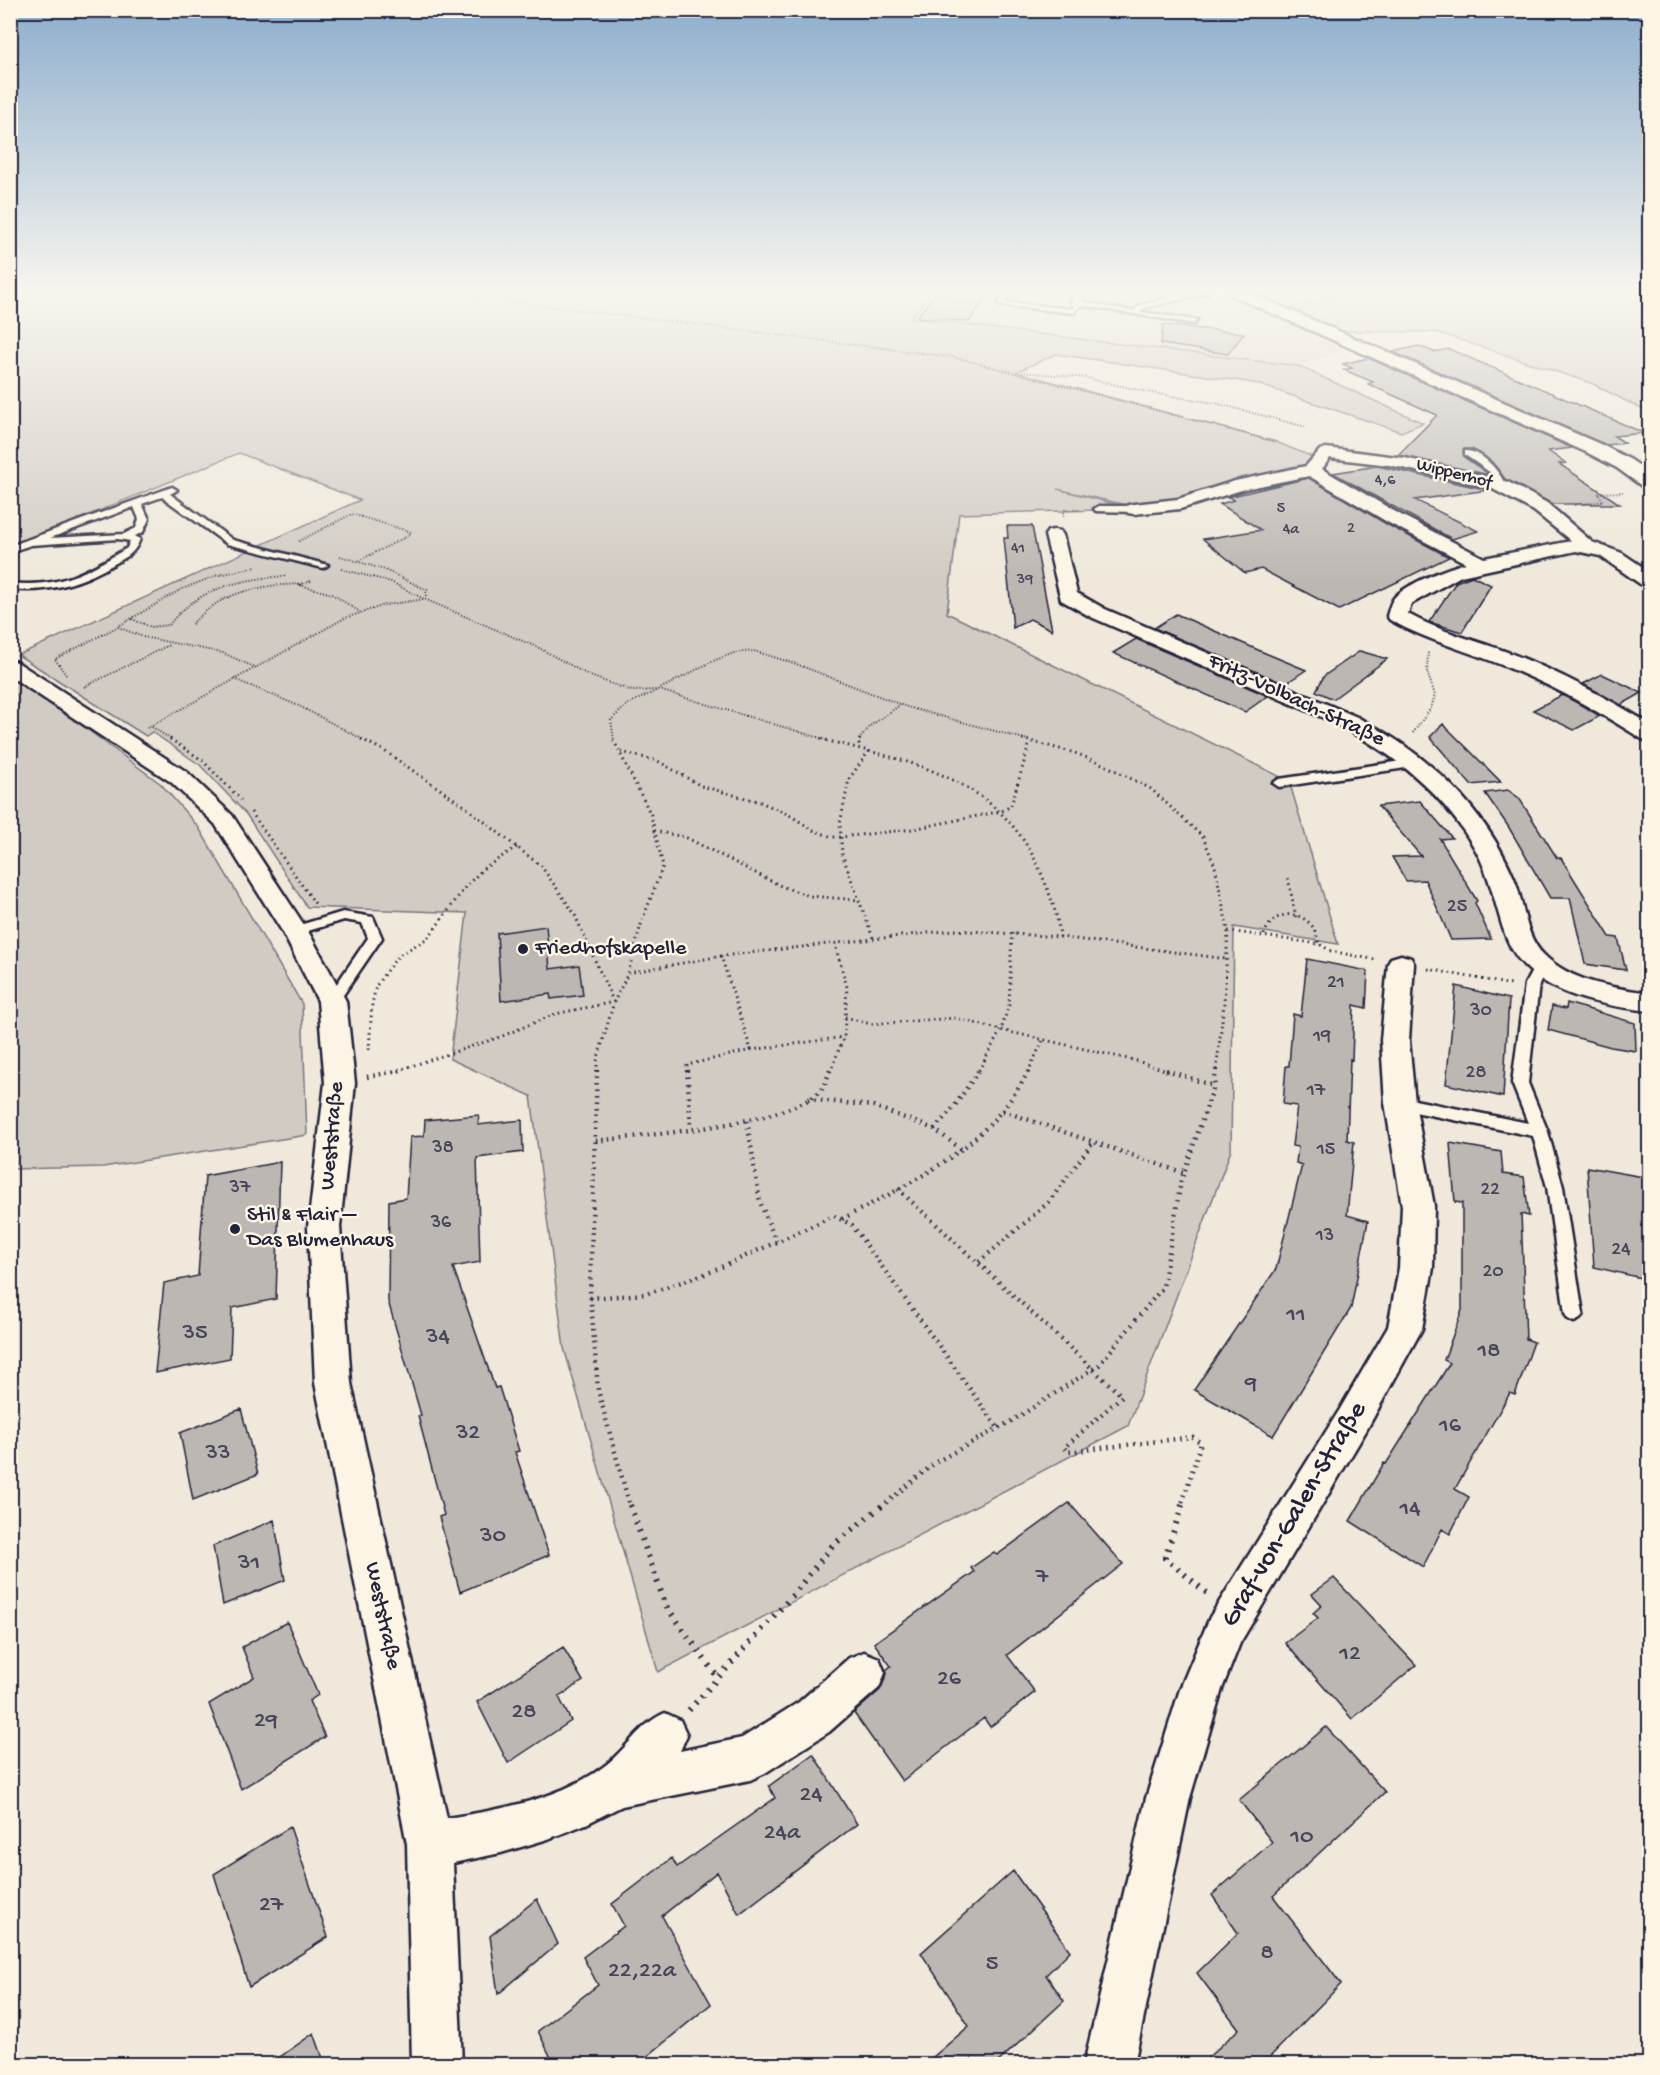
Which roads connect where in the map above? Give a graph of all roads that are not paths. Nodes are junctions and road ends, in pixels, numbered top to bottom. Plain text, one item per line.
1 (1461, 390) edge
2 (1468, 453) dead end
3 (1312, 470) junction
4 (1650, 483) edge
5 (1502, 486) junction
6 (174, 489) dead end
7 (163, 493) junction
8 (137, 502) junction
9 (1099, 509) road end
10 (1134, 509) joint
11 (1054, 535) road end
12 (126, 537) junction
13 (29, 542) junction
14 (1586, 546) junction
15 (10, 549) edge
16 (1482, 564) junction
17 (323, 565) road end
18 (1650, 582) edge
19 (10, 586) edge
20 (10, 666) edge
21 (1650, 734) edge
22 (1415, 763) junction
23 (1279, 783) dead end
24 (294, 931) junction
25 (1401, 964) road end
26 (1540, 968) junction
27 (332, 1001) junction
28 (1650, 1002) edge
29 (1400, 1103) junction
30 (1540, 1132) junction
31 (1574, 1314) dead end
32 (864, 1673) dead end
33 (665, 1735) road end
34 (614, 1786) junction
35 (430, 1844) junction
36 (438, 2064) edge
37 (1109, 2064) edge

1 - 4 main road
2 - 5 lane
3 - 5 street, Wipperhof
3 - 10 street, Wipperhof
3 - 16 street
5 - 14 street, Wipperhof
6 - 7 lane
7 - 8 lane
7 - 17 lane
8 - 12 lane
8 - 13 lane
9 - 10 lane, Wipperhof
11 - 22 street, Fritz-Volbach-Straße
12 - 13 lane
12 - 19 lane
13 - 15 lane
14 - 16 street
14 - 18 street
16 - 21 street
20 - 24 street, Weststraße
22 - 23 lane
22 - 26 street, Fritz-Volbach-Straße
24 - 27 street, Weststraße
24 - 27 lane
25 - 29 street, Graf-von-Galen-Straße
26 - 28 street, Fritz-Volbach-Straße
26 - 30 lane
27 - 35 street, Weststraße
29 - 30 lane
29 - 37 street, Graf-von-Galen-Straße
30 - 31 lane
32 - 34 street
33 - 34 street
34 - 35 street
35 - 36 street, Weststraße

